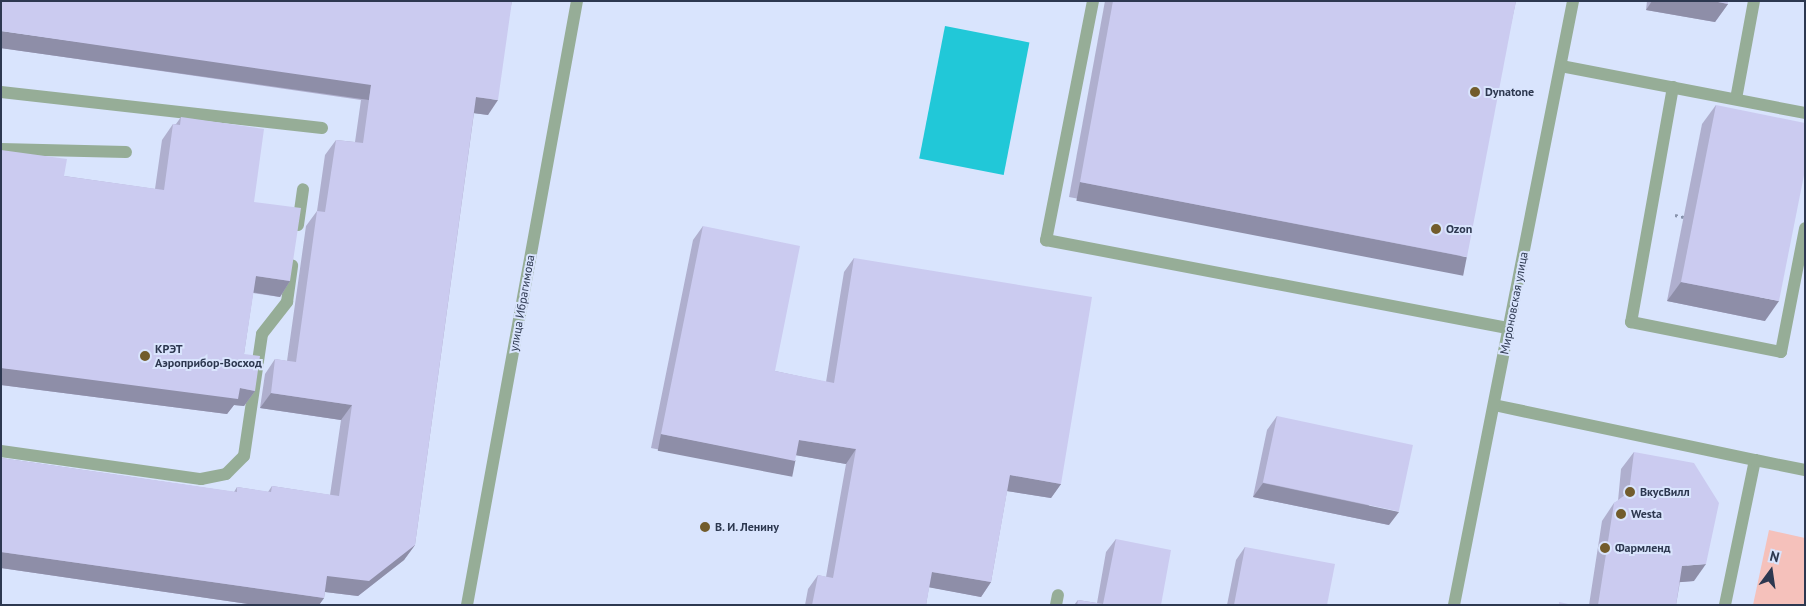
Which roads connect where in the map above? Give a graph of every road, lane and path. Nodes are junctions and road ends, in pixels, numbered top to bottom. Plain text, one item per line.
1 (577, 1) edge
2 (1093, 1) edge
3 (1573, 1) edge
4 (1754, 1) edge
5 (1561, 66) junction
6 (1673, 87) junction
7 (1, 92) edge
8 (1736, 100) junction
9 (1805, 113) edge
10 (322, 128) dead end
11 (1, 149) edge
12 (126, 152) dead end
13 (303, 189) dead end
14 (1805, 228) edge
15 (296, 236) edge
16 (294, 255) edge
17 (1509, 328) junction
18 (1494, 405) junction
19 (1, 451) edge
20 (1755, 460) junction
21 (1805, 470) edge
22 (467, 605) edge
23 (1454, 605) edge
24 (1726, 605) edge

1 - 22 street, улица Ибрагимова
2 - 17 street
3 - 5 street, Мироновская улица
4 - 8 street
5 - 6 street
5 - 17 street, Мироновская улица
6 - 8 street
6 - 14 street
7 - 10 street
8 - 9 street
11 - 12 street
13 - 15 street
16 - 19 street
17 - 18 street, Мироновская улица
18 - 20 street
18 - 23 street, Мироновская улица
20 - 21 street
20 - 24 street

